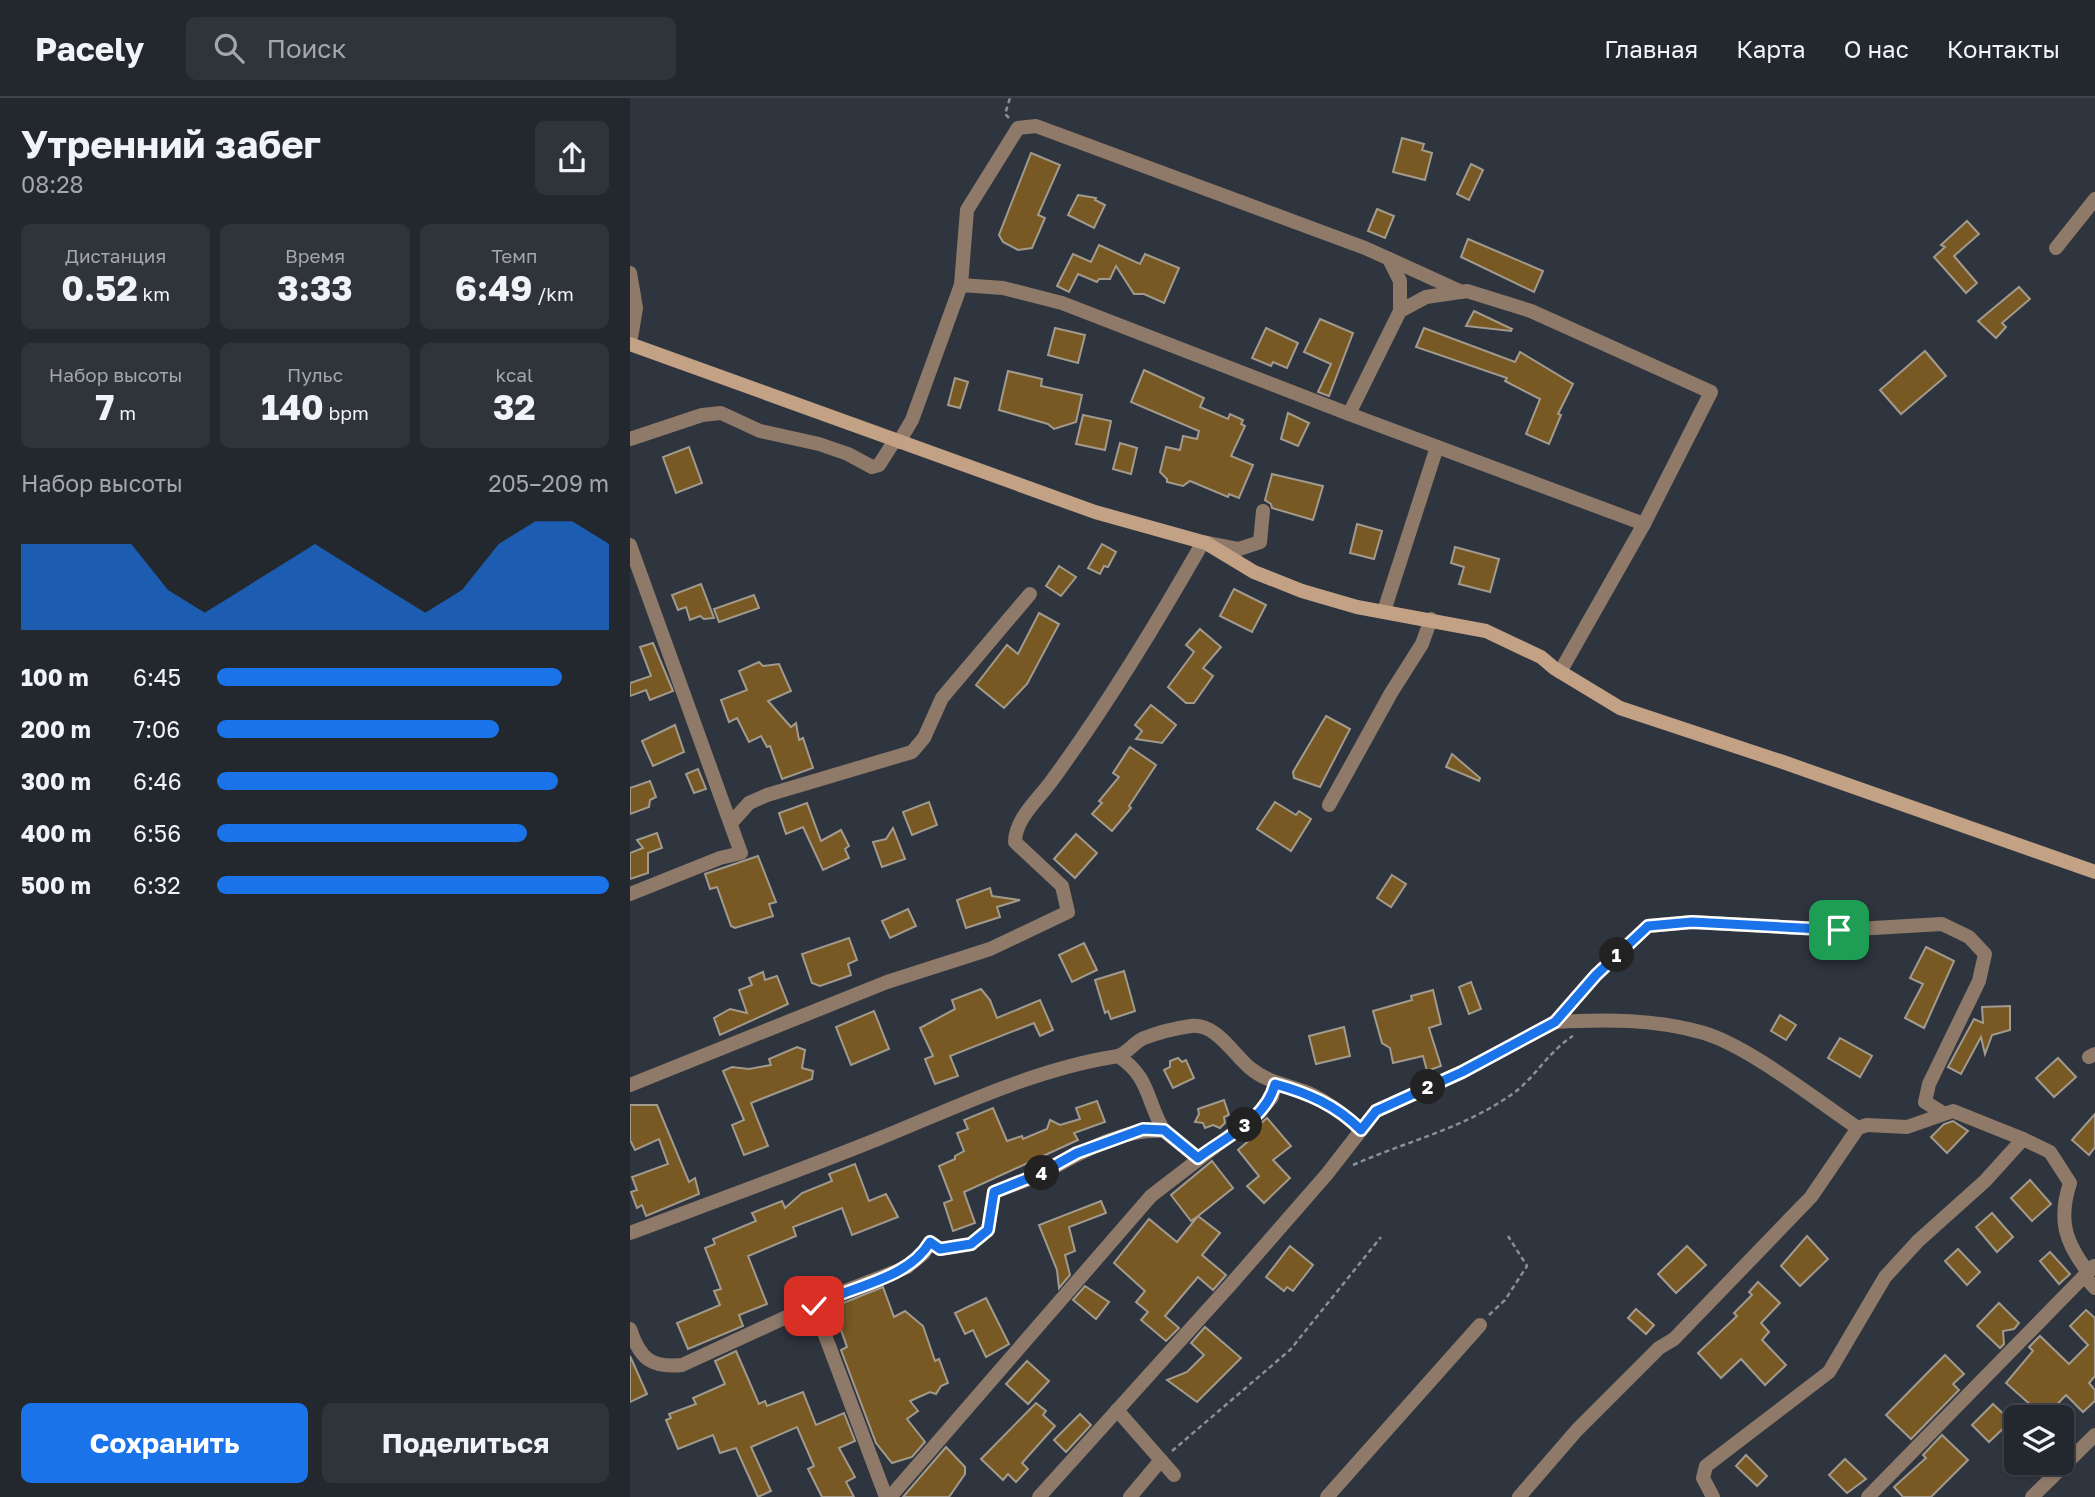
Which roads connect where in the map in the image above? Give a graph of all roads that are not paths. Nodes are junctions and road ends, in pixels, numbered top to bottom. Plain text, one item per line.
1 (2095, 199) edge
2 (2056, 248) dead end
3 (1389, 259) junction
4 (630, 273) edge
5 (961, 285) junction
6 (1462, 292) junction
7 (1400, 311) junction
8 (630, 344) edge
9 (1349, 414) junction
10 (630, 439) edge
11 (897, 441) junction
12 (1437, 447) junction
13 (1263, 511) dead end
14 (1644, 524) junction
15 (1203, 542) junction
16 (630, 545) edge
17 (1030, 594) dead end
18 (1384, 611) junction
19 (1431, 619) junction
20 (1560, 672) junction
21 (1329, 805) dead end
22 (732, 822) junction
23 (2095, 872) edge
24 (630, 894) edge
25 (1555, 1022) junction
26 (1118, 1056) junction
27 (1275, 1084) junction
28 (630, 1085) edge
29 (1943, 1113) junction
30 (1858, 1128) junction
31 (1164, 1130) junction
32 (1361, 1130) junction
33 (2023, 1139) junction
34 (1198, 1158) junction
35 (630, 1233) edge
36 (2089, 1271) edge
37 (2095, 1288) edge
38 (814, 1306) junction
39 (1480, 1325) road end
40 (630, 1329) edge
41 (633, 1345) edge
42 (1117, 1410) junction
43 (2095, 1435) edge
44 (1161, 1460) junction
45 (1174, 1475) dead end
46 (888, 1497) edge
47 (1039, 1497) edge
48 (1130, 1497) edge
49 (1327, 1497) edge
50 (1519, 1497) edge
51 (1713, 1497) edge
52 (1868, 1497) edge
53 (2032, 1497) edge

1 - 2 street
3 - 5 street
3 - 6 street
3 - 7 street
4 - 8 street
5 - 9 street
5 - 11 street
6 - 7 street
6 - 14 street
7 - 9 street
8 - 11 main road
9 - 12 street
10 - 11 street
11 - 15 main road
12 - 14 street
12 - 18 street
13 - 15 street
14 - 20 street
15 - 18 main road
15 - 28 street
16 - 22 street
17 - 22 street
18 - 19 main road
19 - 20 main road
19 - 21 street
20 - 23 main road
22 - 24 street
25 - 29 street
25 - 30 street
25 - 32 street
26 - 27 street
26 - 31 street
26 - 35 street
27 - 32 street
27 - 34 street
29 - 30 street
29 - 33 street
30 - 50 street
31 - 34 street
31 - 38 street
32 - 42 street
33 - 36 street
33 - 51 street
34 - 46 street
36 - 37 street
36 - 52 street
38 - 41 street
38 - 46 street
39 - 49 street
40 - 41 street
42 - 44 street
42 - 47 street
43 - 53 street
44 - 45 street
44 - 48 street

